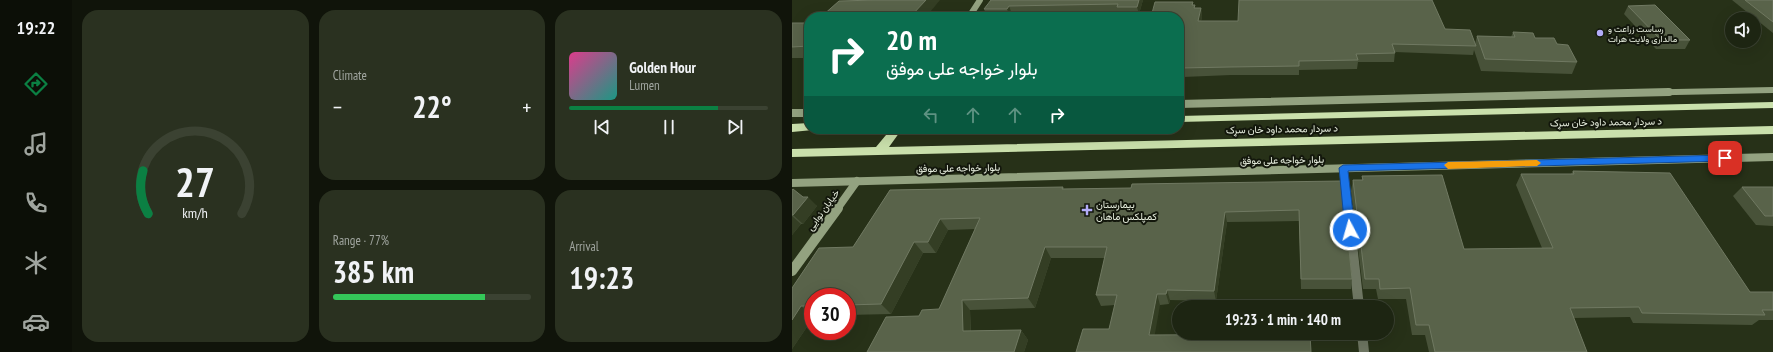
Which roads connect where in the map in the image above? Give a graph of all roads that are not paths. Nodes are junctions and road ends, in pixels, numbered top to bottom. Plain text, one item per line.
1 (980, 0) edge
2 (972, 12) edge
3 (1773, 90) edge
4 (1184, 104) edge
5 (1773, 105) edge
6 (792, 113) edge
7 (804, 113) edge
8 (1184, 119) edge
9 (804, 127) edge
10 (792, 128) edge
11 (1773, 130) edge
12 (893, 134) edge
13 (880, 150) junction
14 (792, 153) edge
15 (1773, 157) edge
16 (1343, 168) junction
17 (857, 181) junction
18 (792, 183) edge
19 (792, 271) edge
20 (1358, 300) edge
21 (1363, 340) edge
22 (1364, 352) edge

1 - 2 street
3 - 4 street
5 - 8 highway, د سردار محمد داود خان سړک
6 - 7 street
9 - 10 highway
11 - 13 highway, د سردار محمد داود خان سړک
12 - 13 highway
13 - 14 highway, د سردار محمد داود خان سړک
15 - 16 street, بلوار خواجه علی موفق
16 - 17 street, بلوار خواجه علی موفق
16 - 20 street
17 - 18 street, بلوار خواجه علی موفق
17 - 19 street, خیابان نوایی
21 - 22 street

